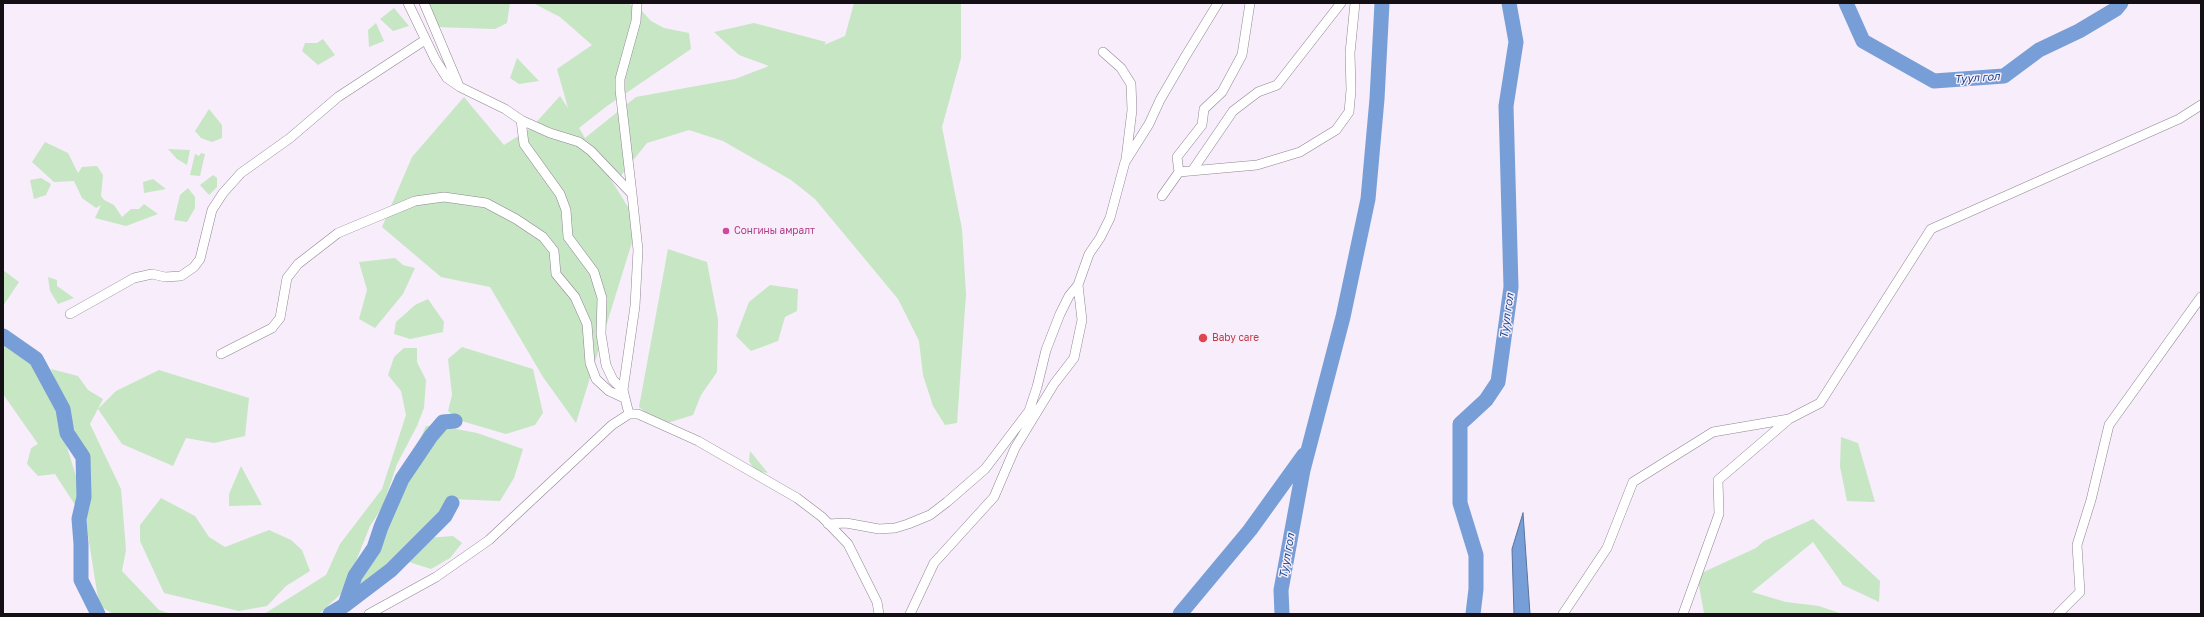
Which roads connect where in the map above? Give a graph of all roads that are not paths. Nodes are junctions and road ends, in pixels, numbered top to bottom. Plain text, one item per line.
1 (408, 3) edge
2 (424, 3) edge
3 (637, 3) edge
4 (1218, 3) edge
5 (1250, 3) edge
6 (1341, 3) edge
7 (1355, 3) edge
8 (425, 40) junction
9 (1103, 52) dead end
10 (460, 87) junction
11 (2201, 105) edge
12 (521, 120) junction
13 (1125, 162) junction
14 (1192, 171) junction
15 (1179, 172) junction
16 (632, 194) junction
17 (1162, 196) dead end
18 (1078, 285) junction
19 (2201, 297) edge
20 (70, 314) dead end
21 (221, 354) dead end
22 (624, 394) junction
23 (629, 414) junction
24 (1789, 419) junction
25 (828, 524) junction
26 (368, 614) edge
27 (879, 614) edge
28 (910, 614) edge
29 (1563, 614) edge
30 (1683, 614) edge
31 (2058, 614) edge

1 - 8 street
2 - 10 street
3 - 16 street
4 - 13 street
5 - 15 street
6 - 14 street
7 - 14 street
8 - 10 street
8 - 20 street
9 - 13 street
10 - 12 street
11 - 24 street
12 - 16 street
12 - 22 street
13 - 18 street
14 - 15 street
15 - 17 street
16 - 22 street
18 - 25 street
18 - 28 street
19 - 31 street
21 - 22 street
22 - 23 street
23 - 25 street
23 - 26 street
24 - 29 street
24 - 30 street
25 - 27 street

